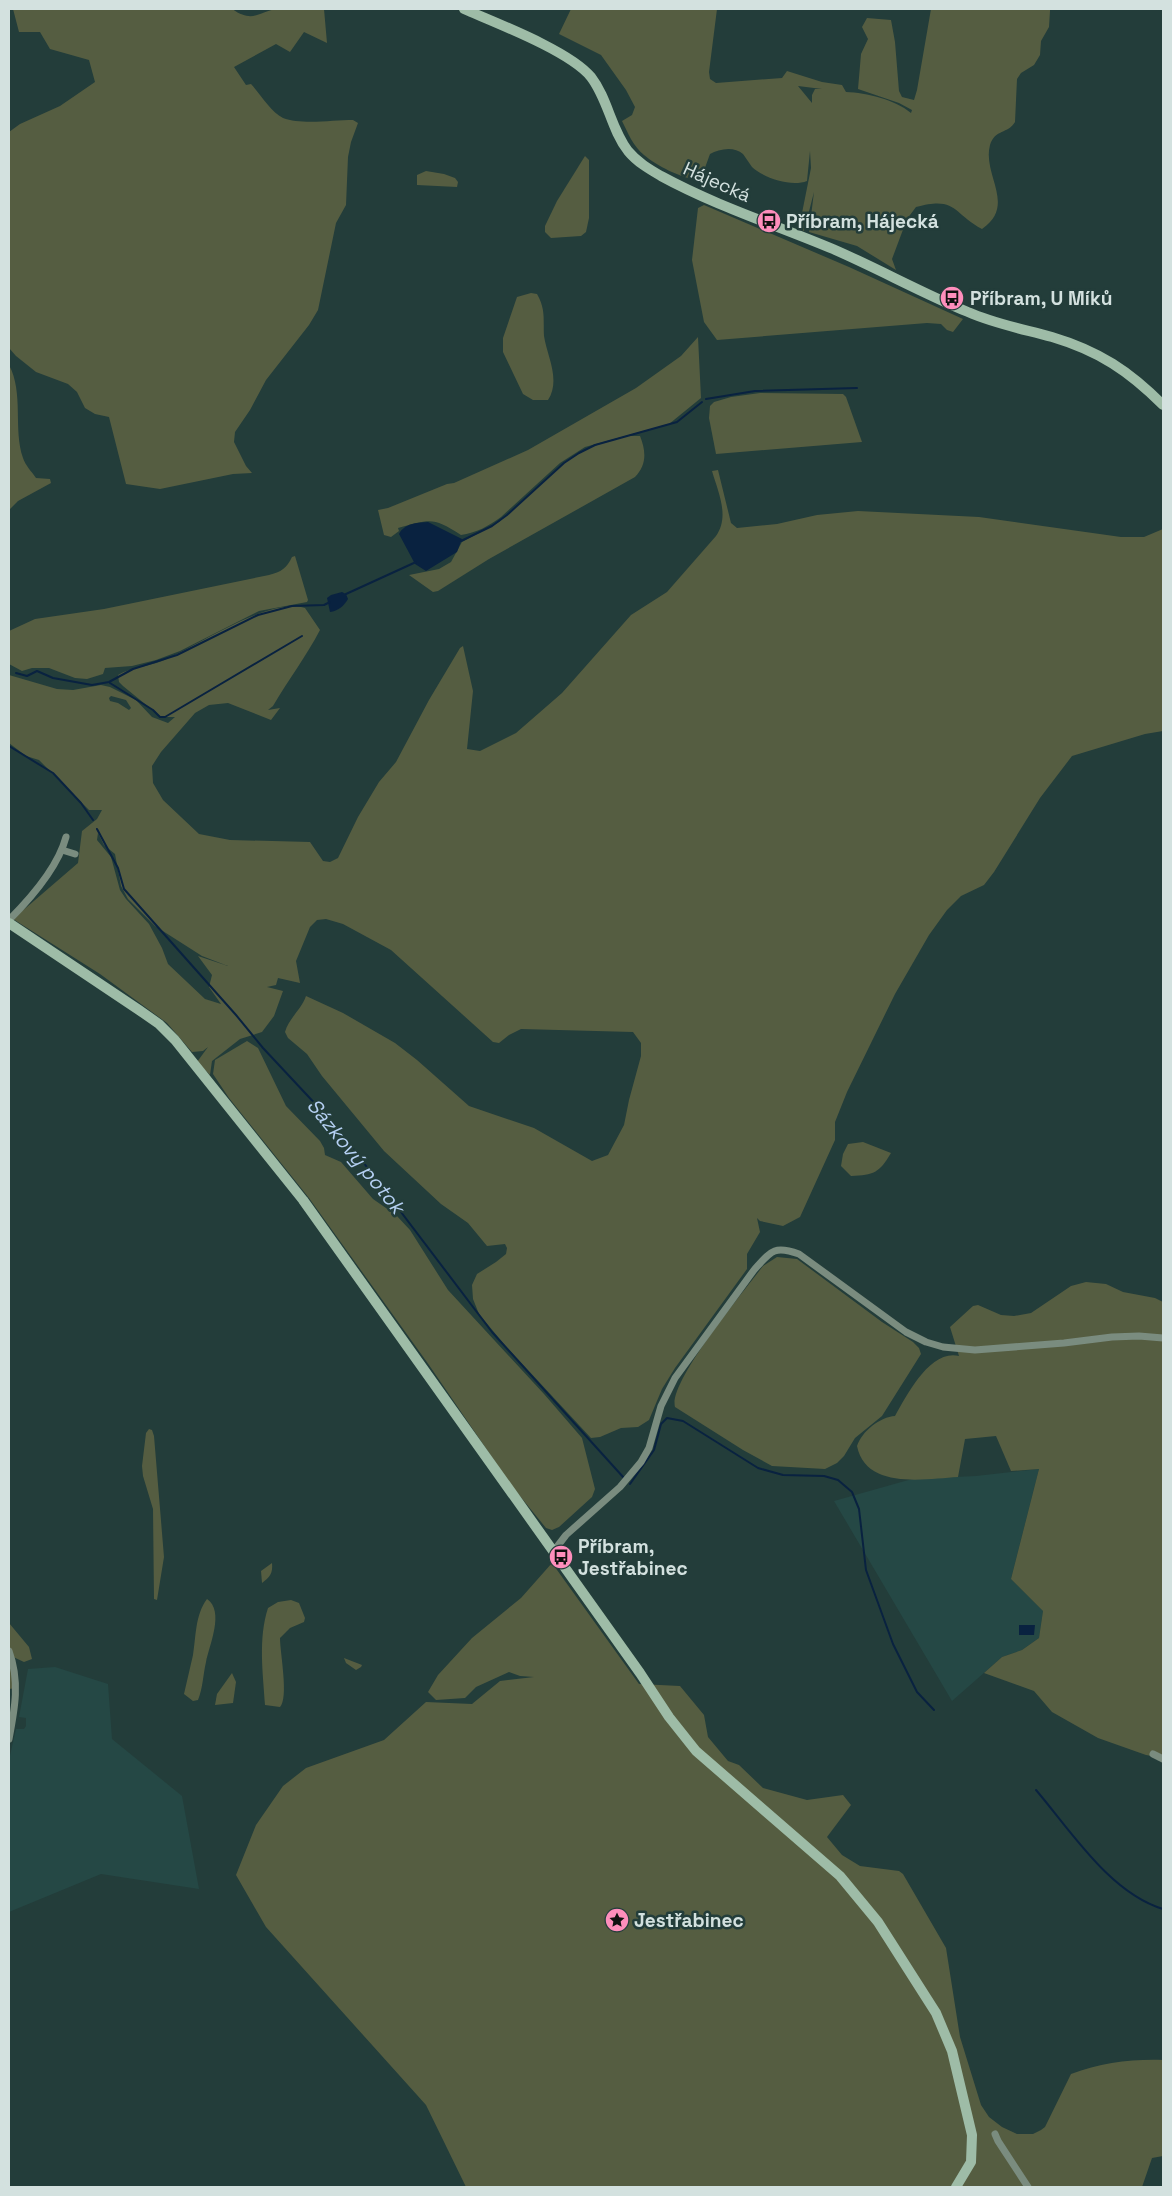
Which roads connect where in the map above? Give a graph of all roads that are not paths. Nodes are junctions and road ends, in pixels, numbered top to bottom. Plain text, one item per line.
1 (464, 9) edge
2 (1163, 405) edge
3 (66, 838) dead end
4 (62, 850) junction
5 (76, 854) dead end
6 (9, 921) edge
7 (1163, 1338) edge
8 (553, 1552) junction
9 (9, 1651) edge
10 (9, 1739) edge
11 (1153, 1754) dead end
12 (1163, 1759) edge
13 (995, 2134) dead end
14 (956, 2187) edge
15 (1028, 2187) edge

1 - 2 street, Hájecká
3 - 4 street
4 - 5 street
4 - 6 street
6 - 8 street
7 - 8 street
8 - 14 street
9 - 10 street
11 - 12 street
13 - 15 street

